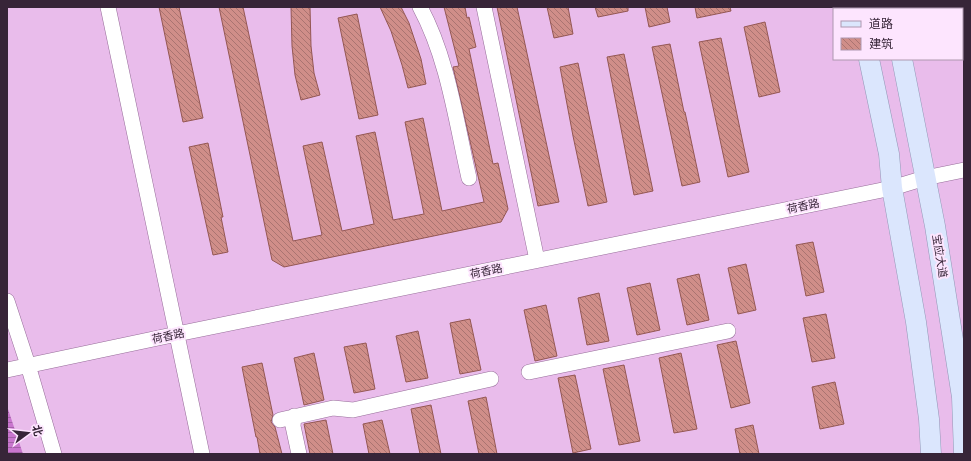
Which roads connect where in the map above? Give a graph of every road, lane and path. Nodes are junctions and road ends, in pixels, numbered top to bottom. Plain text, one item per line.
1 (108, 7) edge
2 (420, 7) edge
3 (484, 7) edge
4 (869, 60) edge
5 (902, 60) edge
6 (964, 170) edge
7 (468, 178) dead end
8 (925, 178) junction
9 (892, 188) junction
10 (537, 260) junction
11 (7, 301) edge
12 (728, 331) dead end
13 (177, 334) junction
14 (28, 365) junction
15 (7, 370) edge
16 (529, 372) dead end
17 (491, 380) dead end
18 (54, 454) edge
19 (202, 454) edge
20 (299, 454) edge
21 (930, 454) edge
22 (964, 454) edge

1 - 13 street
2 - 7 street
3 - 10 street
4 - 9 main road
5 - 8 main road, 宝应大道
6 - 8 street, 荷香路
8 - 9 street, 荷香路
8 - 22 main road, 宝应大道
9 - 10 street, 荷香路
9 - 21 main road
10 - 13 street, 荷香路
11 - 14 street
12 - 16 street
13 - 14 street, 荷香路
13 - 19 street
14 - 15 street, 荷香路
14 - 18 street
17 - 20 street

